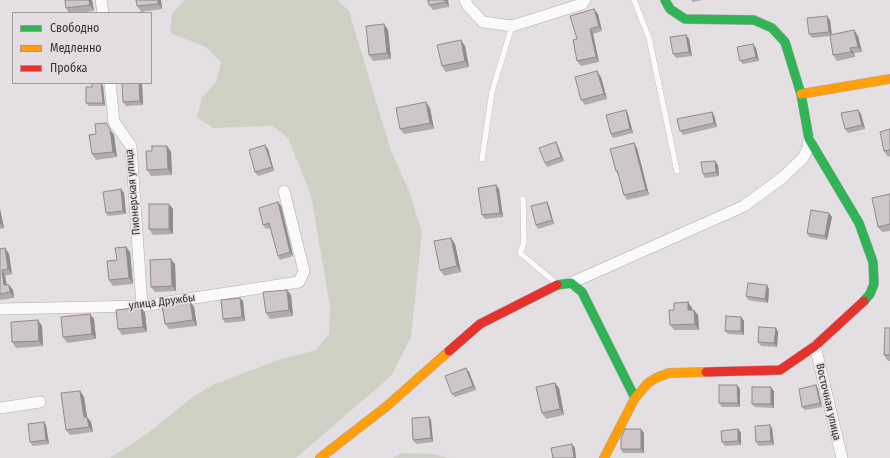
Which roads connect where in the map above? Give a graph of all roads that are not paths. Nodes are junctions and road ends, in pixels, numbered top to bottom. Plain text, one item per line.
1 (101, 0) edge
2 (465, 0) edge
3 (585, 0) edge
4 (634, 0) edge
5 (665, 0) edge
6 (103, 12) edge
7 (512, 26) junction
8 (890, 79) edge
9 (110, 84) edge
10 (801, 94) junction
11 (809, 139) junction
12 (482, 159) dead end
13 (677, 171) dead end
14 (284, 191) dead end
15 (523, 198) dead end
16 (571, 283) junction
17 (558, 284) junction
18 (142, 306) junction
19 (0, 309) edge
20 (815, 346) junction
21 (635, 398) junction
22 (40, 402) dead end
23 (0, 408) edge
24 (320, 458) edge
25 (604, 458) edge
26 (842, 458) edge

1 - 6 street
2 - 7 street
3 - 7 street
4 - 13 lane
5 - 10 street
7 - 12 lane
8 - 10 street
9 - 18 street, Пионерская улица
10 - 11 street
11 - 16 street
11 - 20 street
14 - 18 street, улица Дружбы
15 - 17 lane
16 - 17 street
16 - 21 street
17 - 24 street
18 - 19 street, улица Дружбы
20 - 21 street
20 - 26 street, Восточная улица
21 - 25 street
22 - 23 street

